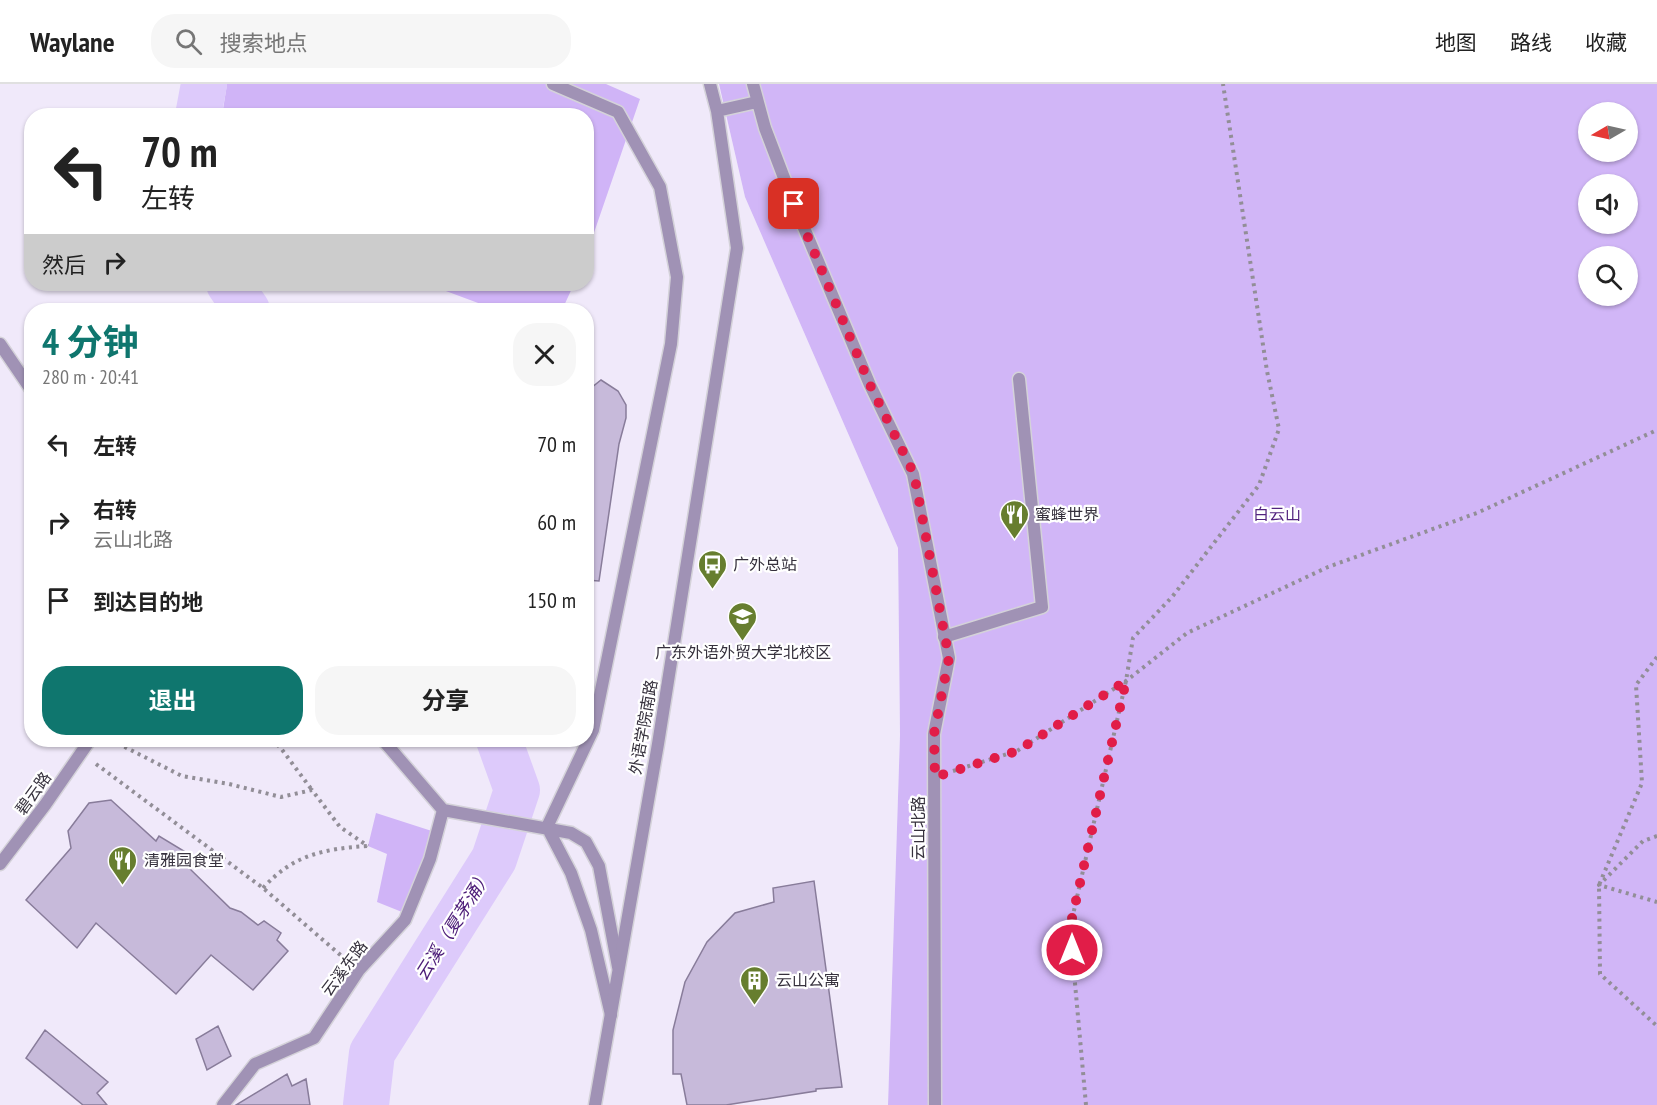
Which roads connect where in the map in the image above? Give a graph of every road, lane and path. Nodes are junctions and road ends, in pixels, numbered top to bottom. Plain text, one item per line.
1 (553, 84) edge
2 (710, 84) edge
3 (753, 84) edge
4 (1223, 84) edge
5 (757, 102) junction
6 (717, 111) junction
7 (0, 344) edge
8 (24, 379) edge
9 (1019, 379) dead end
10 (1657, 430) edge
11 (944, 637) junction
12 (1657, 657) edge
13 (1126, 681) junction
14 (594, 725) edge
15 (85, 747) edge
16 (125, 747) edge
17 (280, 747) edge
18 (389, 747) edge
19 (585, 747) edge
20 (81, 753) junction
21 (935, 777) junction
22 (312, 790) junction
23 (443, 810) junction
24 (547, 827) junction
25 (1657, 836) edge
26 (0, 864) edge
27 (1599, 885) junction
28 (263, 888) junction
29 (1657, 902) edge
30 (618, 969) junction
31 (359, 970) junction
32 (611, 1015) junction
33 (1657, 1026) edge
34 (223, 1105) edge
35 (595, 1105) edge
36 (935, 1105) edge
37 (1086, 1105) edge

1 - 14 street
2 - 6 street, 外语学院南路
3 - 5 street, 云山北路
4 - 13 path
5 - 6 street
5 - 11 street, 云山北路
6 - 30 street, 外语学院南路
7 - 8 street
9 - 11 street
10 - 13 path
11 - 21 street, 云山北路
12 - 27 path
13 - 21 path
13 - 37 path
15 - 20 street, 碧云路
16 - 22 path
17 - 22 path
18 - 23 street
19 - 24 street
20 - 26 street, 碧云路
20 - 28 path
21 - 36 street, 云山北路
22 - 28 path
23 - 24 street
23 - 31 street, 云溪东路
24 - 30 street
24 - 32 street
25 - 27 path
27 - 29 path
27 - 33 path
28 - 31 path
30 - 32 street, 外语学院南路
31 - 34 street, 云溪东路
32 - 35 street, 外语学院南路

